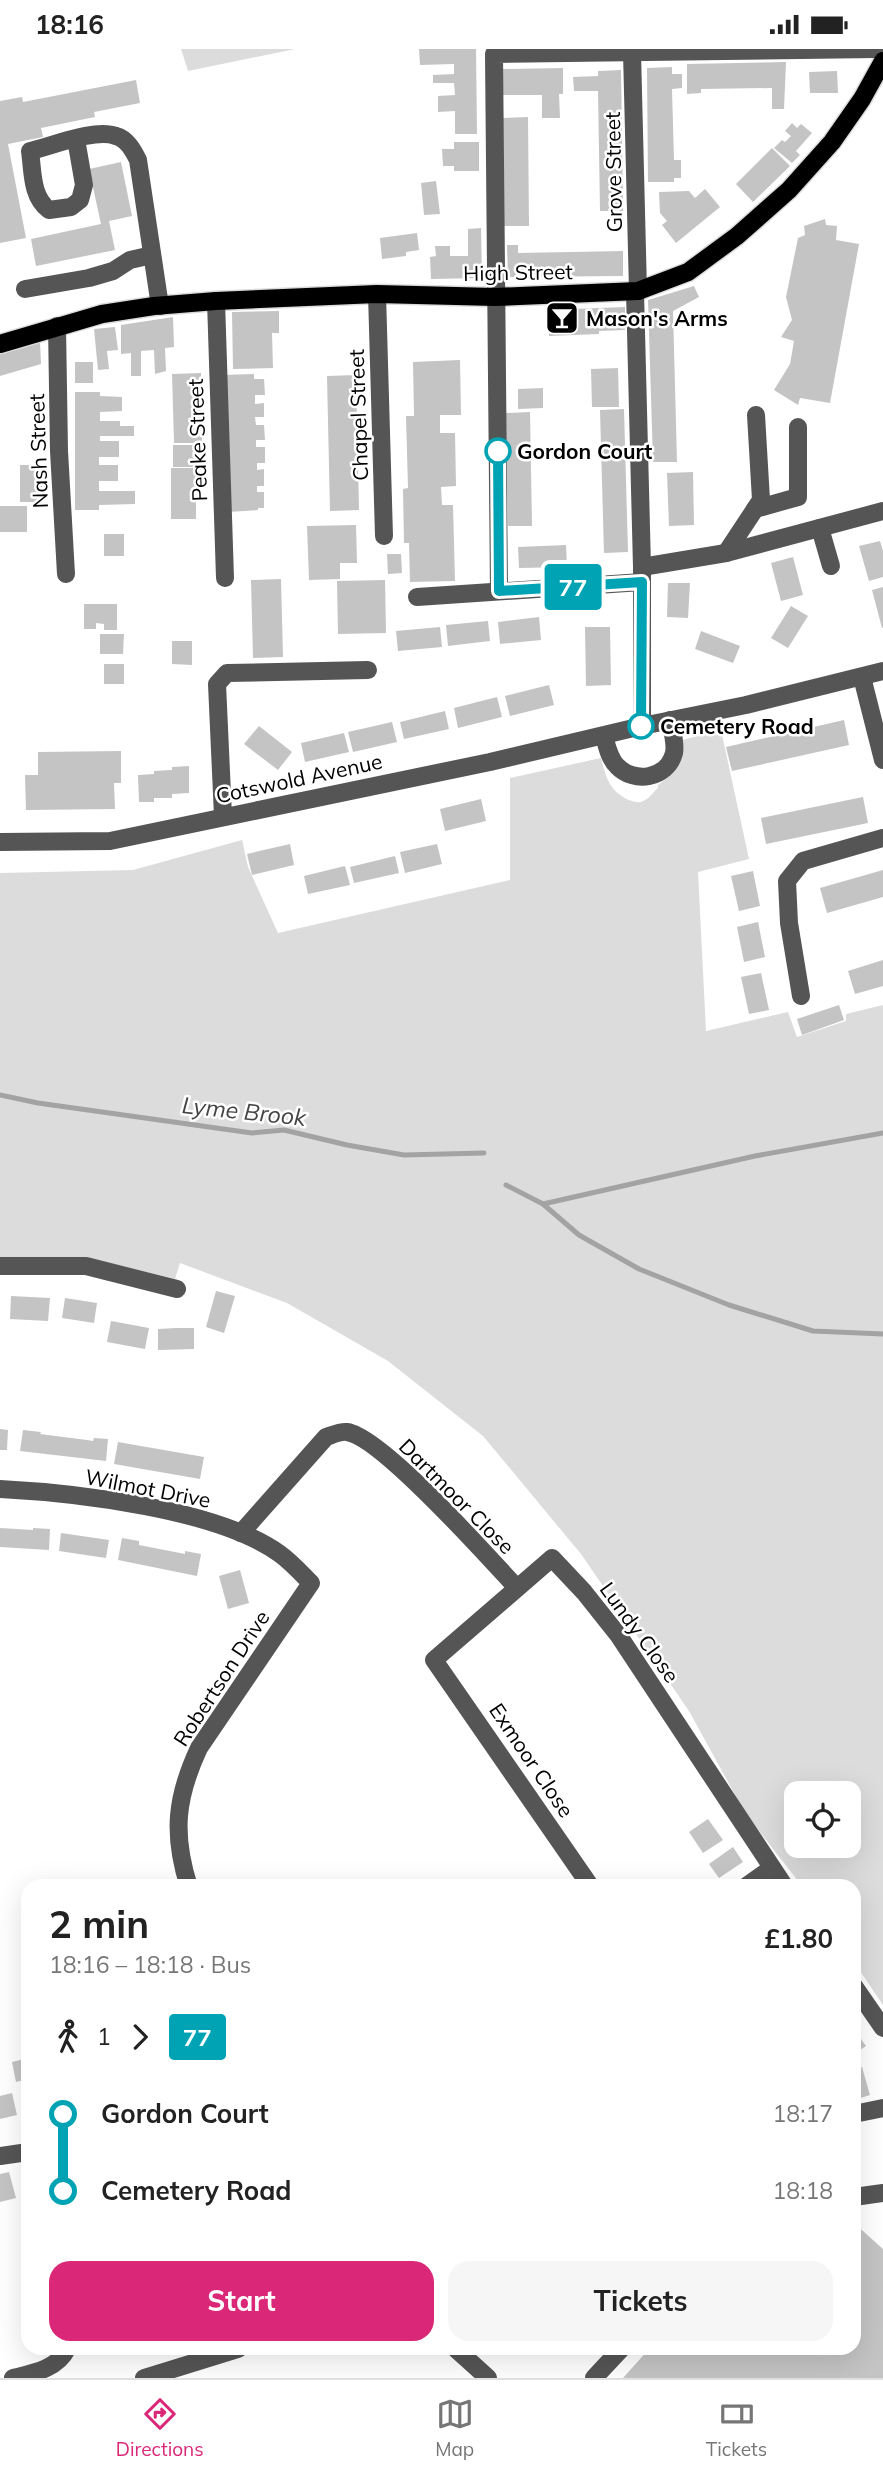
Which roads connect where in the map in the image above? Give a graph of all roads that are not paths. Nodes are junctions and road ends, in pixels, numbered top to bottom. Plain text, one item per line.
1 (876, 49) edge
2 (632, 52) junction
3 (883, 61) edge
4 (76, 139) dead end
5 (152, 255) junction
6 (25, 289) dead end
7 (637, 291) junction
8 (377, 294) junction
9 (495, 297) junction
10 (216, 301) junction
11 (160, 306) junction
12 (57, 326) junction
13 (0, 344) edge
14 (756, 415) dead end
15 (798, 427) dead end
16 (755, 509) junction
17 (883, 511) edge
18 (820, 528) junction
19 (384, 536) dead end
20 (726, 553) junction
21 (831, 566) dead end
22 (66, 574) dead end
23 (642, 575) junction
24 (225, 578) dead end
25 (499, 591) junction
26 (417, 597) dead end
27 (368, 670) dead end
28 (883, 671) edge
29 (862, 677) junction
30 (670, 720) junction
31 (642, 726) junction
32 (604, 736) junction
33 (883, 760) edge
34 (223, 816) junction
35 (883, 838) edge
36 (0, 842) edge
37 (801, 996) dead end
38 (0, 1266) edge
39 (177, 1289) dead end
40 (0, 1489) edge
41 (241, 1533) junction
42 (312, 1583) joint
43 (517, 1588) junction
44 (435, 1660) joint
45 (772, 1868) junction
46 (187, 1879) edge
47 (586, 1879) edge
48 (756, 1879) edge
49 (780, 1879) edge
50 (861, 1996) edge
51 (883, 2028) edge
52 (883, 2108) edge
53 (861, 2113) edge
54 (21, 2155) edge
55 (0, 2156) edge
56 (62, 2355) edge
57 (219, 2355) edge
58 (463, 2355) edge
59 (615, 2355) edge
60 (13, 2378) edge
61 (144, 2378) edge
62 (488, 2378) edge
63 (594, 2378) edge

1 - 2 street
2 - 7 street, Grove Street
2 - 9 street
3 - 7 main road, High Street
4 - 5 street
5 - 6 street
5 - 11 street
7 - 9 main road, High Street
7 - 23 street
8 - 9 main road, High Street
8 - 10 main road, High Street
8 - 19 street, Chapel Street
9 - 25 street
10 - 11 main road, High Street
10 - 24 street, Peake Street
11 - 12 main road, High Street
12 - 13 main road, High Street
12 - 22 street, Nash Street
14 - 16 street
15 - 16 street
16 - 20 street
17 - 18 street
18 - 20 street
18 - 21 street
20 - 23 street
23 - 25 street
23 - 31 street
25 - 26 street
27 - 34 street
28 - 29 street, Cotswold Avenue
29 - 30 street, Cotswold Avenue
29 - 33 street
30 - 31 street, Cotswold Avenue
30 - 32 street
31 - 32 street, Cotswold Avenue
32 - 34 street, Cotswold Avenue
34 - 36 street, Cotswold Avenue
35 - 37 street
38 - 39 street
40 - 41 street, Wilmot Drive
41 - 42 street, Wilmot Drive
41 - 43 street, Dartmoor Close
42 - 46 street, Robertson Drive
43 - 44 street, Lundy Close
43 - 45 street, Lundy Close
44 - 47 street, Exmoor Close
45 - 48 street
45 - 49 street
50 - 51 street
52 - 53 street
54 - 55 street
56 - 60 street
57 - 61 street
58 - 62 street
59 - 63 street

